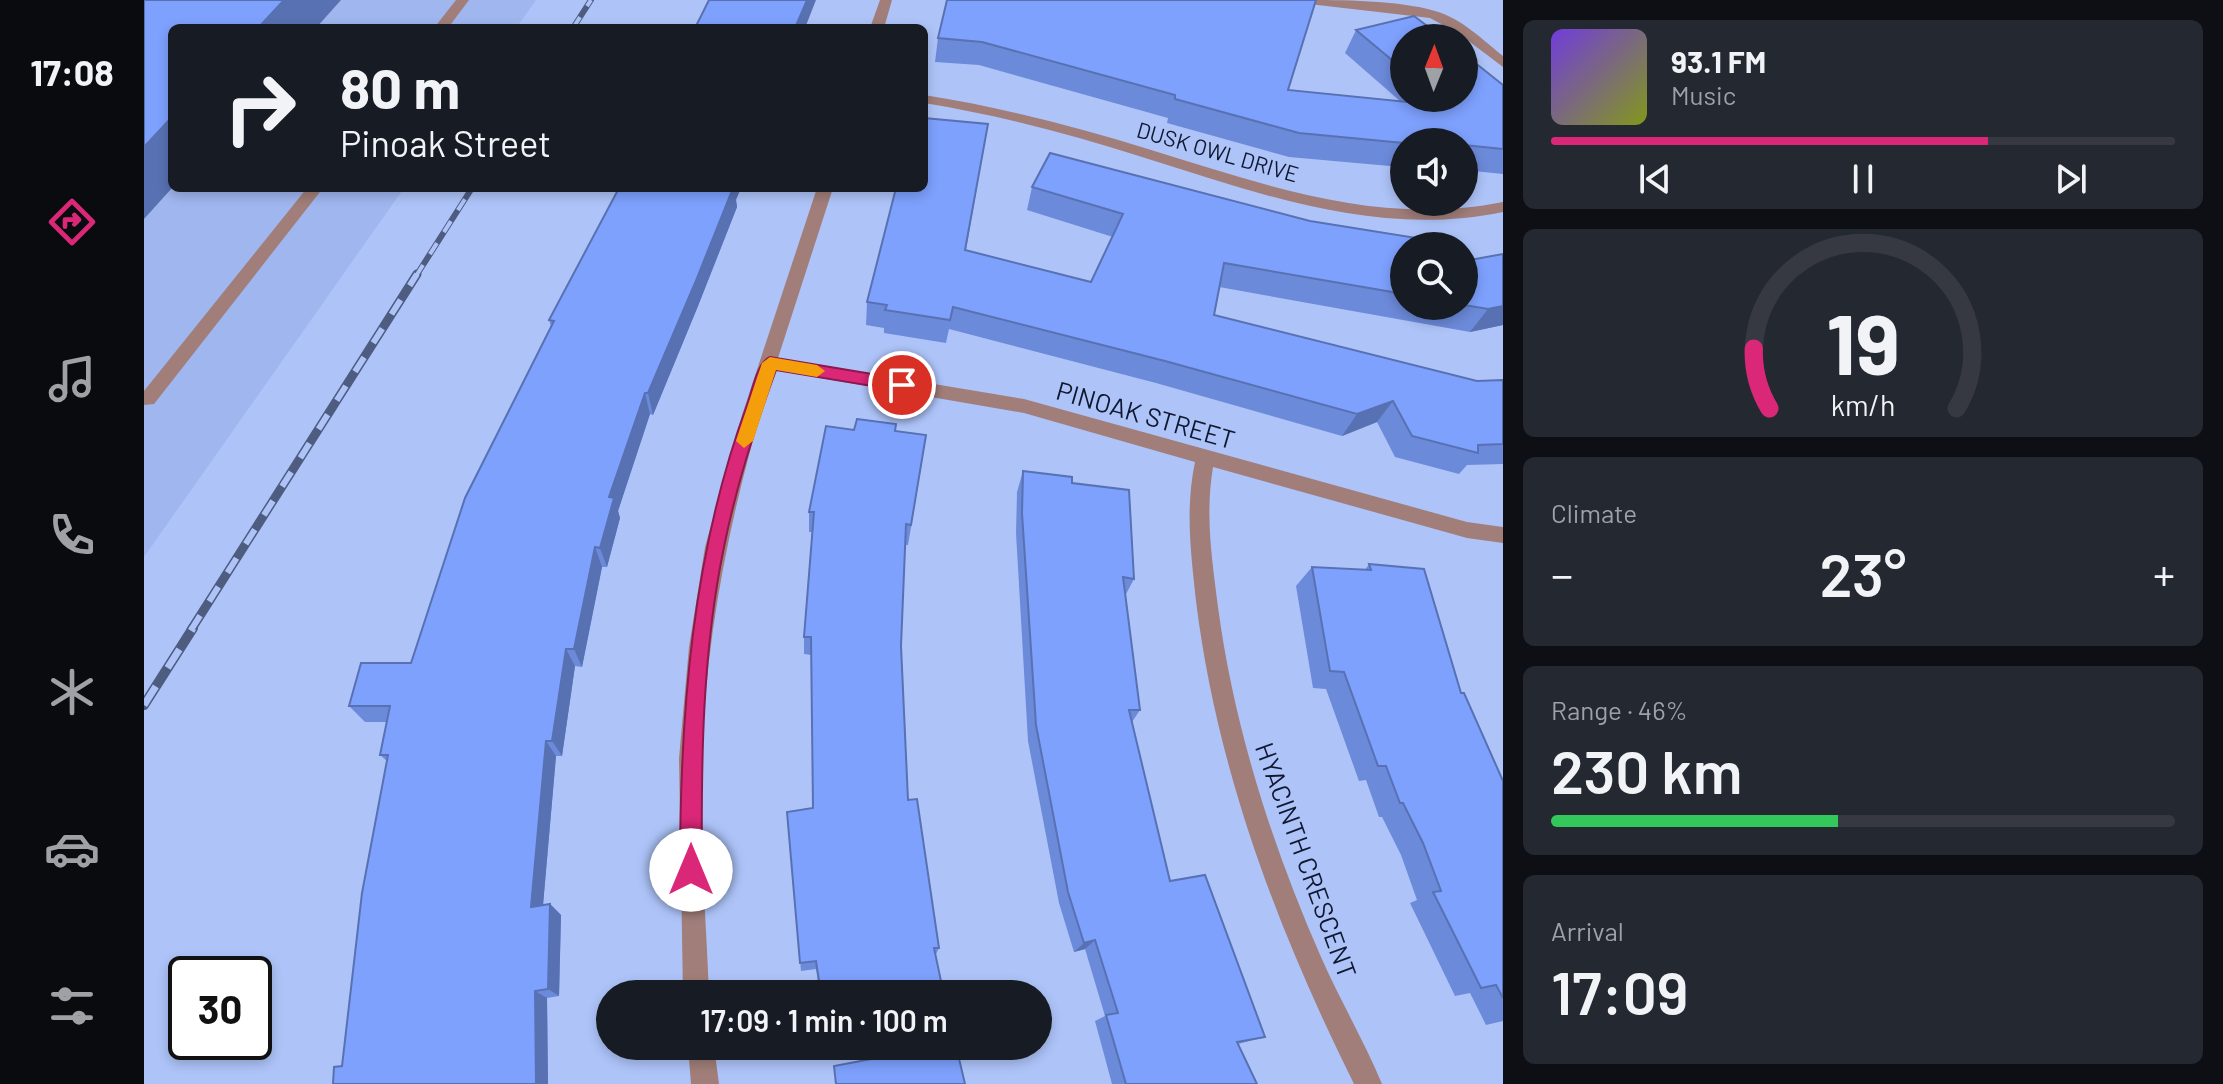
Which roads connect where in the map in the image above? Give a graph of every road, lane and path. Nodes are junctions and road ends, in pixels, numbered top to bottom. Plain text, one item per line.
1 (463, 0) edge
2 (886, 0) edge
3 (1309, 0) edge
4 (444, 24) edge
5 (878, 24) edge
6 (1503, 63) edge
7 (928, 100) edge
8 (312, 192) edge
9 (824, 192) edge
10 (1503, 207) edge
11 (770, 363) junction
12 (148, 399) dead end
13 (1205, 459) junction
14 (1503, 535) edge
15 (696, 980) edge
16 (702, 1060) edge
17 (705, 1084) edge
18 (1368, 1084) edge

1 - 4 street
2 - 5 street
3 - 6 street
7 - 10 street, DUSK OWL DRIVE
8 - 12 street
9 - 11 street
11 - 13 street, PINOAK STREET
11 - 15 street
13 - 14 street, PINOAK STREET
13 - 18 street, HYACINTH CRESCENT
16 - 17 street

